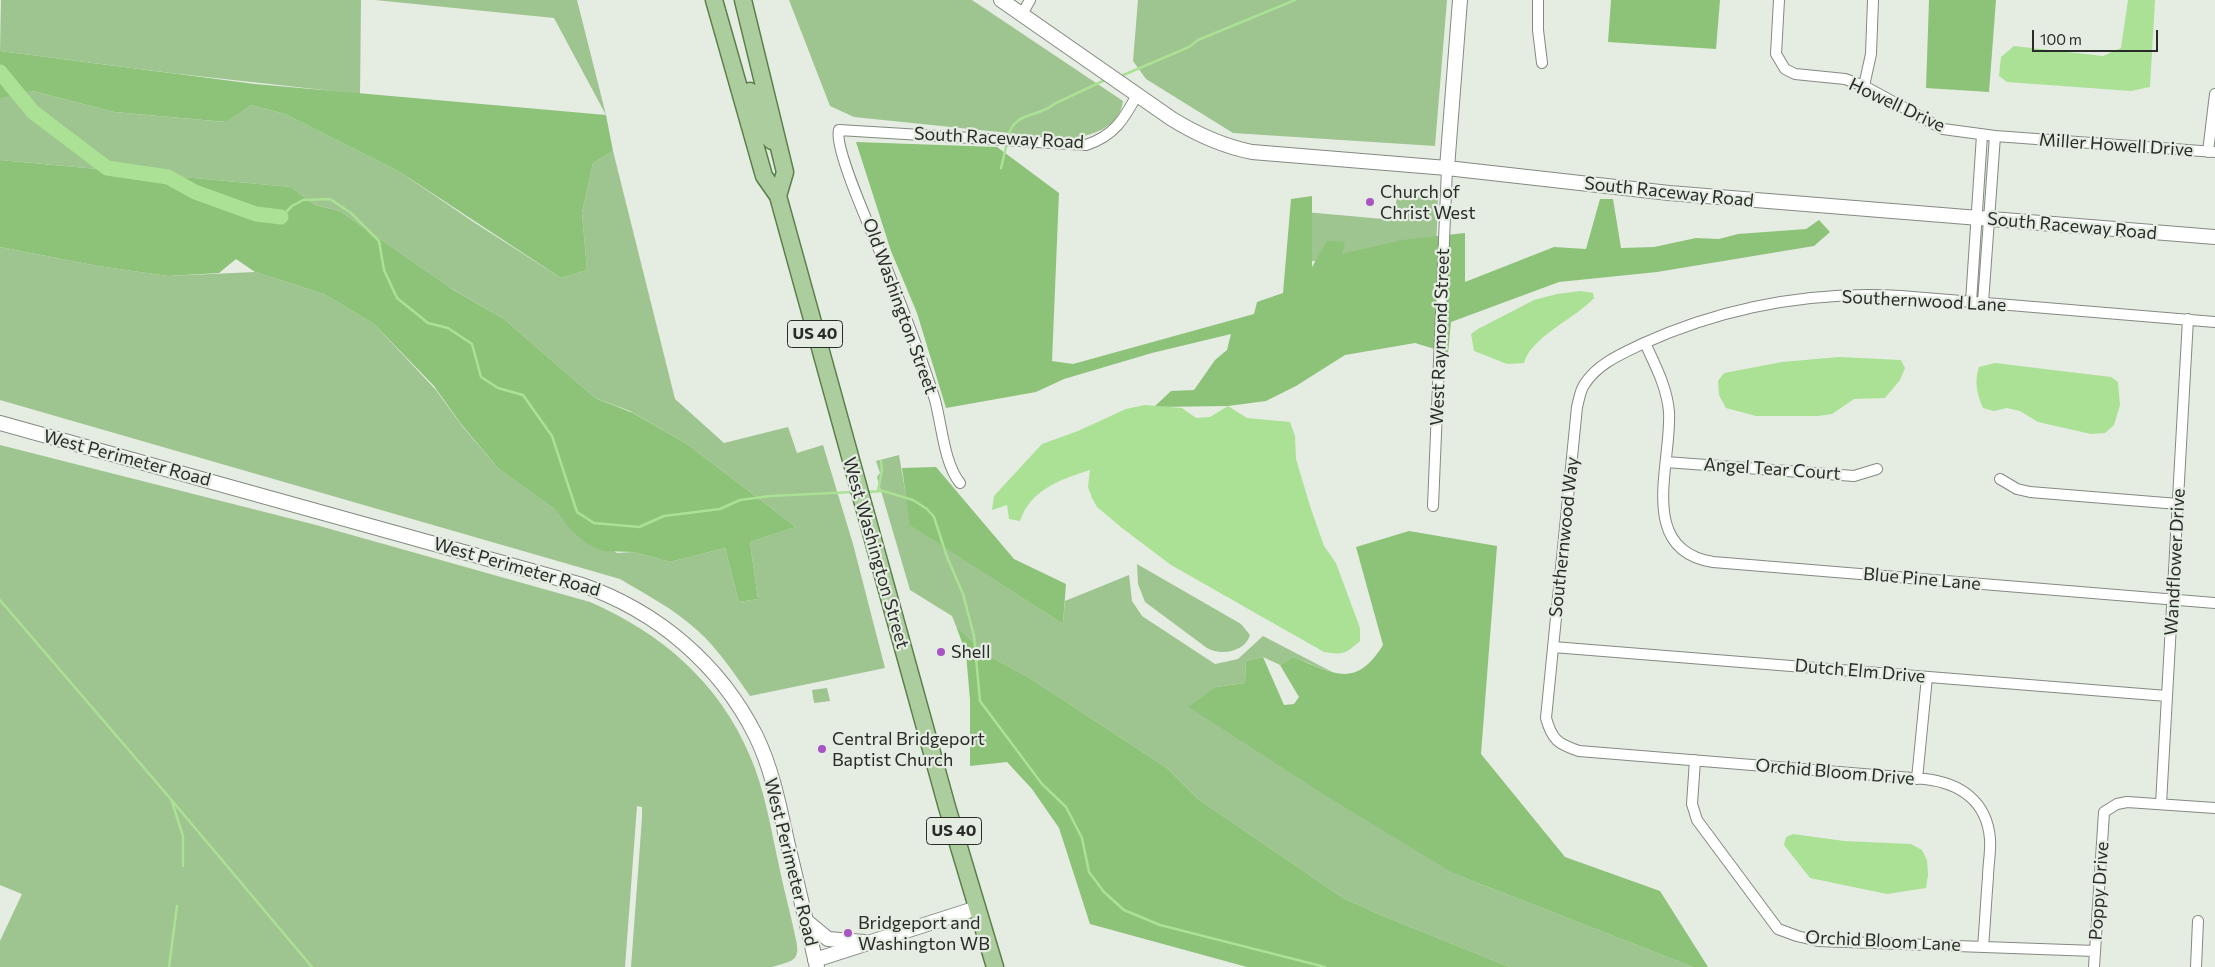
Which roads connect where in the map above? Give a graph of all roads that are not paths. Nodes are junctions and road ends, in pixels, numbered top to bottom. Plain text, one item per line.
1 (714, 0) edge
2 (724, 0) edge
3 (743, 0) edge
4 (1001, 0) edge
5 (1030, 0) edge
6 (1460, 0) edge
7 (1538, 0) edge
8 (1780, 0) edge
9 (1873, 0) edge
10 (1022, 14) junction
11 (1542, 62) dead end
12 (1864, 86) junction
13 (2215, 94) edge
14 (1137, 95) junction
15 (839, 130) joint
16 (1982, 135) junction
17 (1995, 136) junction
18 (2017, 138) joint
19 (780, 151) junction
20 (2211, 152) edge
21 (1447, 168) junction
22 (778, 196) junction
23 (1983, 218) junction
24 (2215, 237) edge
25 (1971, 302) junction
26 (1983, 303) junction
27 (2188, 319) junction
28 (2215, 322) edge
29 (1645, 343) junction
30 (1612, 359) joint
31 (0, 423) edge
32 (1666, 462) junction
33 (1877, 469) dead end
34 (2000, 480) dead end
35 (960, 483) dead end
36 (2178, 504) junction
37 (1433, 506) dead end
38 (2172, 600) junction
39 (2215, 603) edge
40 (1553, 647) junction
41 (1927, 676) junction
42 (2167, 696) junction
43 (1550, 729) joint
44 (1695, 760) junction
45 (1917, 779) junction
46 (2160, 804) junction
47 (2215, 808) edge
48 (978, 908) junction
49 (2198, 920) dead end
50 (806, 922) junction
51 (870, 943) junction
52 (1983, 947) junction
53 (2095, 951) junction
54 (816, 964) edge
55 (984, 967) edge
56 (995, 967) edge
57 (1006, 967) edge
58 (2094, 967) edge
59 (2196, 967) edge

1 - 22 main road, West Washington Street / US 40
2 - 19 main road
3 - 19 main road
4 - 10 street, South Raceway Road
5 - 10 street
6 - 21 street
7 - 11 street
8 - 12 street, Howell Drive
9 - 12 street
10 - 14 street, South Raceway Road
12 - 16 street, Howell Drive
13 - 20 street
14 - 15 street, South Raceway Road
14 - 21 street, South Raceway Road
15 - 35 street, Old Washington Street
16 - 17 street, Howell Drive
16 - 23 street
17 - 18 street, Howell Drive
17 - 23 street
18 - 20 street, Miller Howell Drive
19 - 22 main road
21 - 23 street, South Raceway Road
21 - 37 street, West Raymond Street
22 - 48 main road, West Washington Street / US 40
23 - 24 street, South Raceway Road
23 - 25 street
23 - 26 street
25 - 26 street, Southernwood Lane
25 - 29 street, Southernwood Lane
26 - 27 street, Southernwood Lane
27 - 28 street, Southernwood Lane
27 - 36 street, Wandflower Drive
29 - 30 street, Southernwood Lane
29 - 32 street
30 - 40 street, Southernwood Way
31 - 50 street, West Perimeter Road
32 - 33 street, Angel Tear Court
32 - 38 street, Blue Pine Lane
34 - 36 street
36 - 38 street, Wandflower Drive
38 - 39 street, Blue Pine Lane
38 - 42 street, Wandflower Drive
40 - 41 street, Dutch Elm Drive
40 - 43 street, Southernwood Way
41 - 42 street, Dutch Elm Drive
41 - 45 street
42 - 46 street, Wandflower Drive
43 - 44 street, Orchid Bloom Drive
44 - 45 street, Orchid Bloom Drive
44 - 52 street, Orchid Bloom Lane
45 - 52 street, Orchid Bloom Drive
46 - 47 street
46 - 53 street, Poppy Drive
48 - 51 street
48 - 55 main road, West Washington Street / US 40
48 - 56 main road
48 - 57 main road, West Washington Street / US 40
49 - 59 street
50 - 51 street
50 - 54 street, West Perimeter Road
51 - 54 street
52 - 53 street, Orchid Bloom Lane
53 - 58 street, Poppy Drive

